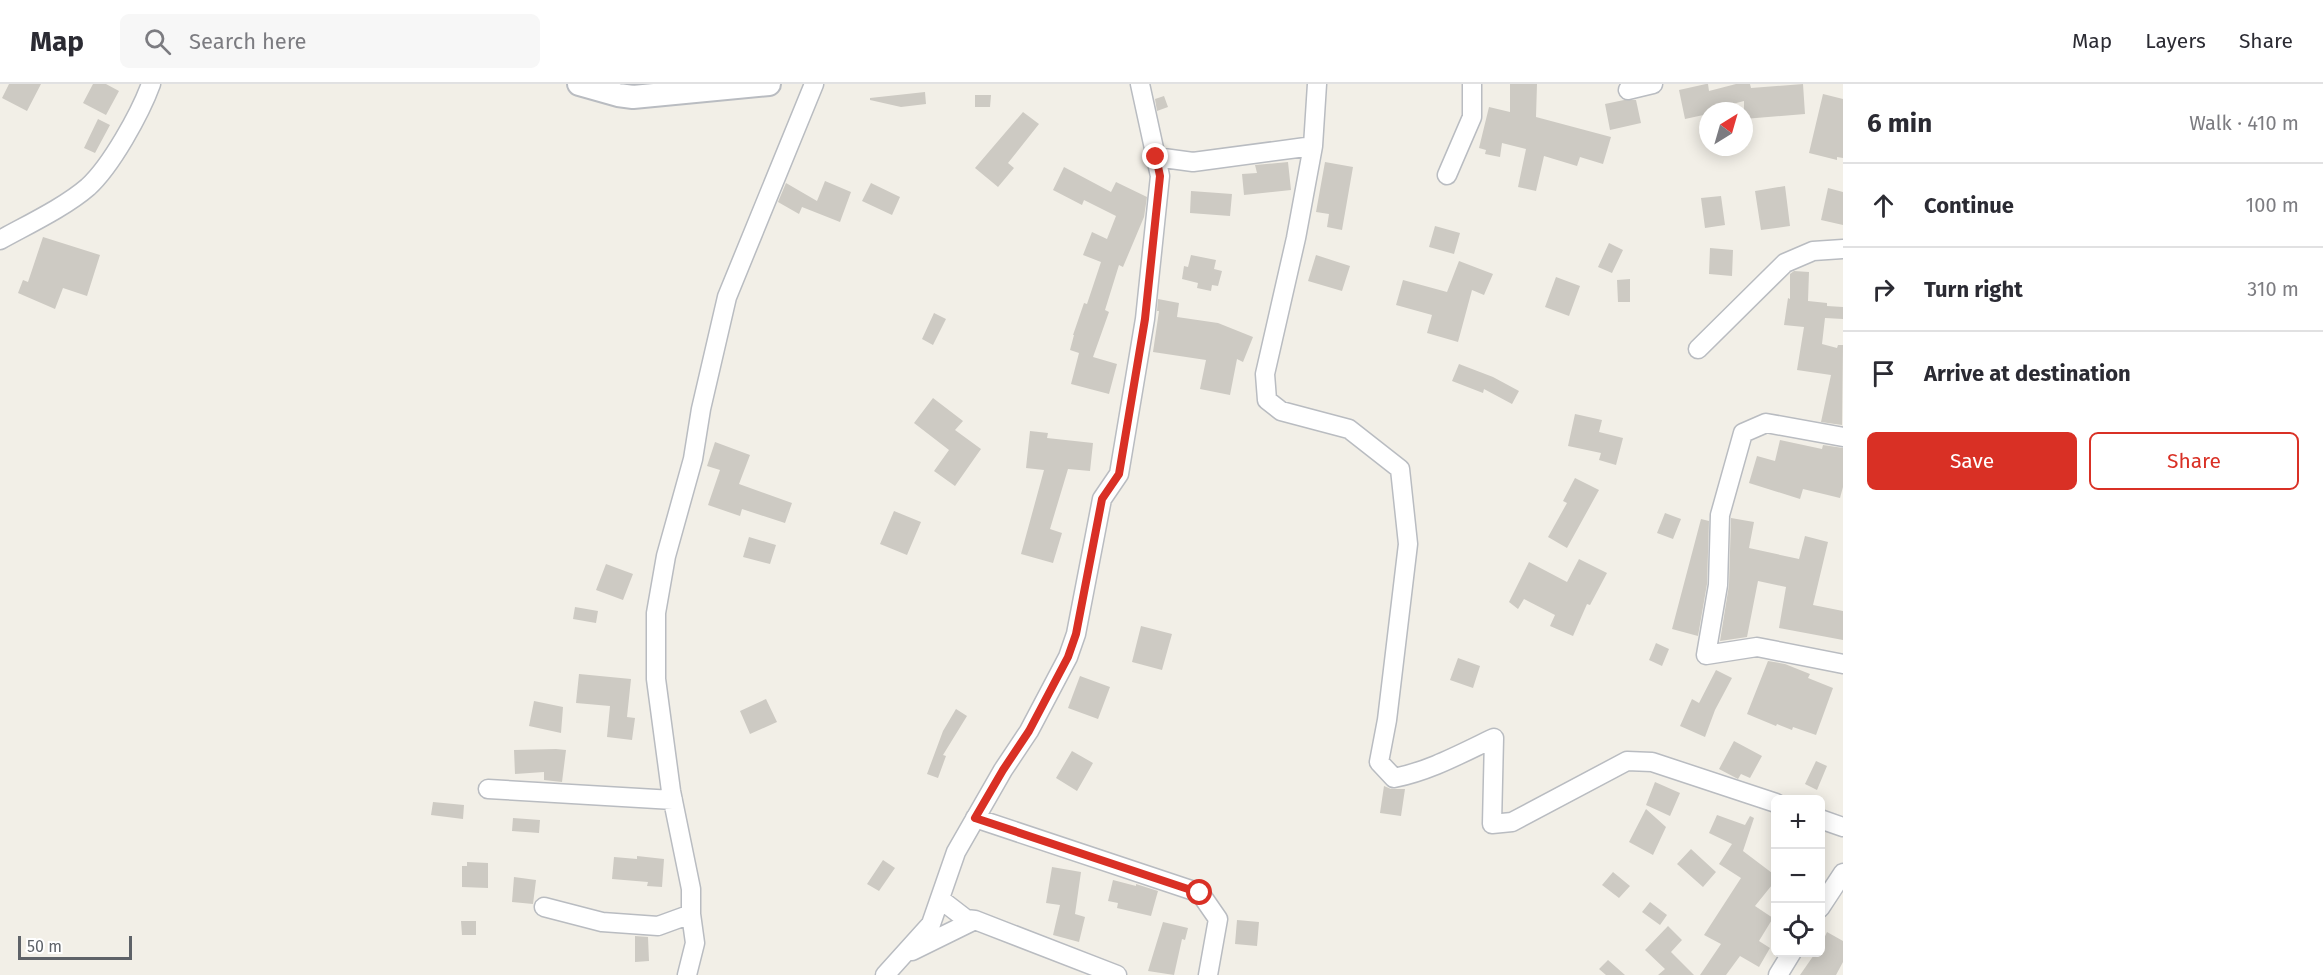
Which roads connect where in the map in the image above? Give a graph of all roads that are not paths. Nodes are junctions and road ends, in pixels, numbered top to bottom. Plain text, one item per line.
1 (151, 84) edge
2 (579, 84) edge
3 (769, 84) edge
4 (814, 84) edge
5 (1140, 84) edge
6 (1317, 84) edge
7 (1472, 84) edge
8 (1653, 84) edge
9 (1628, 90) dead end
10 (1313, 146) junction
11 (1156, 157) junction
12 (1447, 175) dead end
13 (0, 240) edge
14 (1843, 249) edge
15 (1698, 349) dead end
16 (1843, 437) edge
17 (1843, 664) edge
18 (488, 789) dead end
19 (673, 800) junction
20 (1771, 801) edge
21 (975, 818) junction
22 (1825, 820) edge
23 (1843, 827) edge
24 (1843, 873) edge
25 (940, 899) junction
26 (1824, 903) edge
27 (544, 907) dead end
28 (691, 914) junction
29 (975, 920) junction
30 (901, 956) junction
31 (1789, 957) edge
32 (687, 975) edge
33 (885, 975) edge
34 (1117, 975) edge
35 (1208, 975) edge
36 (1778, 975) edge

1 - 13 street
2 - 3 street
4 - 19 street
5 - 11 street
6 - 10 street
7 - 12 street
8 - 9 street
10 - 11 street
10 - 20 street
11 - 21 street
14 - 15 street
16 - 17 street
18 - 19 street
19 - 28 street
21 - 25 street
21 - 35 street
22 - 23 street
24 - 26 street
25 - 29 street
25 - 30 street
27 - 28 street
28 - 32 street
29 - 30 street
29 - 34 street
30 - 33 street
31 - 36 street

